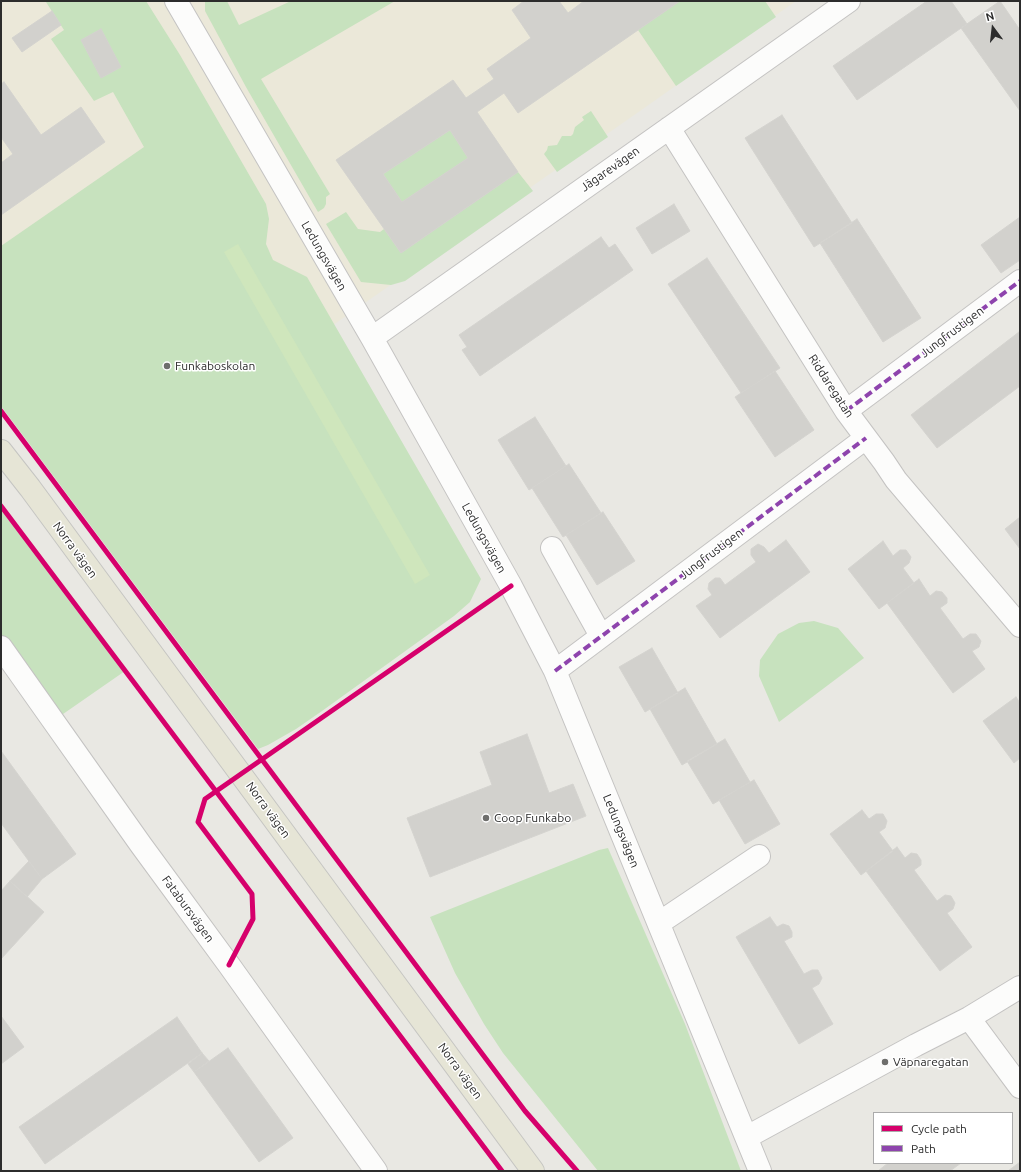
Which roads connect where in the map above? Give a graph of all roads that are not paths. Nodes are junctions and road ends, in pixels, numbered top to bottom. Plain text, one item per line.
1 (176, 1) edge
2 (849, 1) edge
3 (669, 128) junction
4 (1020, 281) edge
5 (372, 338) junction
6 (846, 411) junction
7 (866, 438) junction
8 (1, 451) edge
9 (552, 548) dead end
10 (1020, 626) edge
11 (601, 636) junction
12 (1, 647) edge
13 (555, 671) junction
14 (759, 856) dead end
15 (658, 923) junction
16 (1020, 987) edge
17 (970, 1018) junction
18 (1020, 1087) edge
19 (746, 1137) junction
20 (376, 1171) edge
21 (533, 1171) edge
22 (760, 1171) edge

1 - 5 street, Ledungsvägen
2 - 3 street, Jägarevägen
3 - 5 street, Jägarevägen
3 - 6 street, Riddaregatan
4 - 6 street, Jungfrustigen
5 - 13 street, Ledungsvägen
6 - 7 street, Riddaregatan
7 - 10 street, Riddaregatan
7 - 11 street, Jungfrustigen
8 - 21 main road, Norra vägen
9 - 11 street
11 - 13 street, Jungfrustigen
12 - 20 street, Fatabursvägen
13 - 15 street, Ledungsvägen
14 - 15 street
15 - 19 street, Ledungsvägen
16 - 17 street
17 - 18 street
17 - 19 street
19 - 22 street, Ledungsvägen

